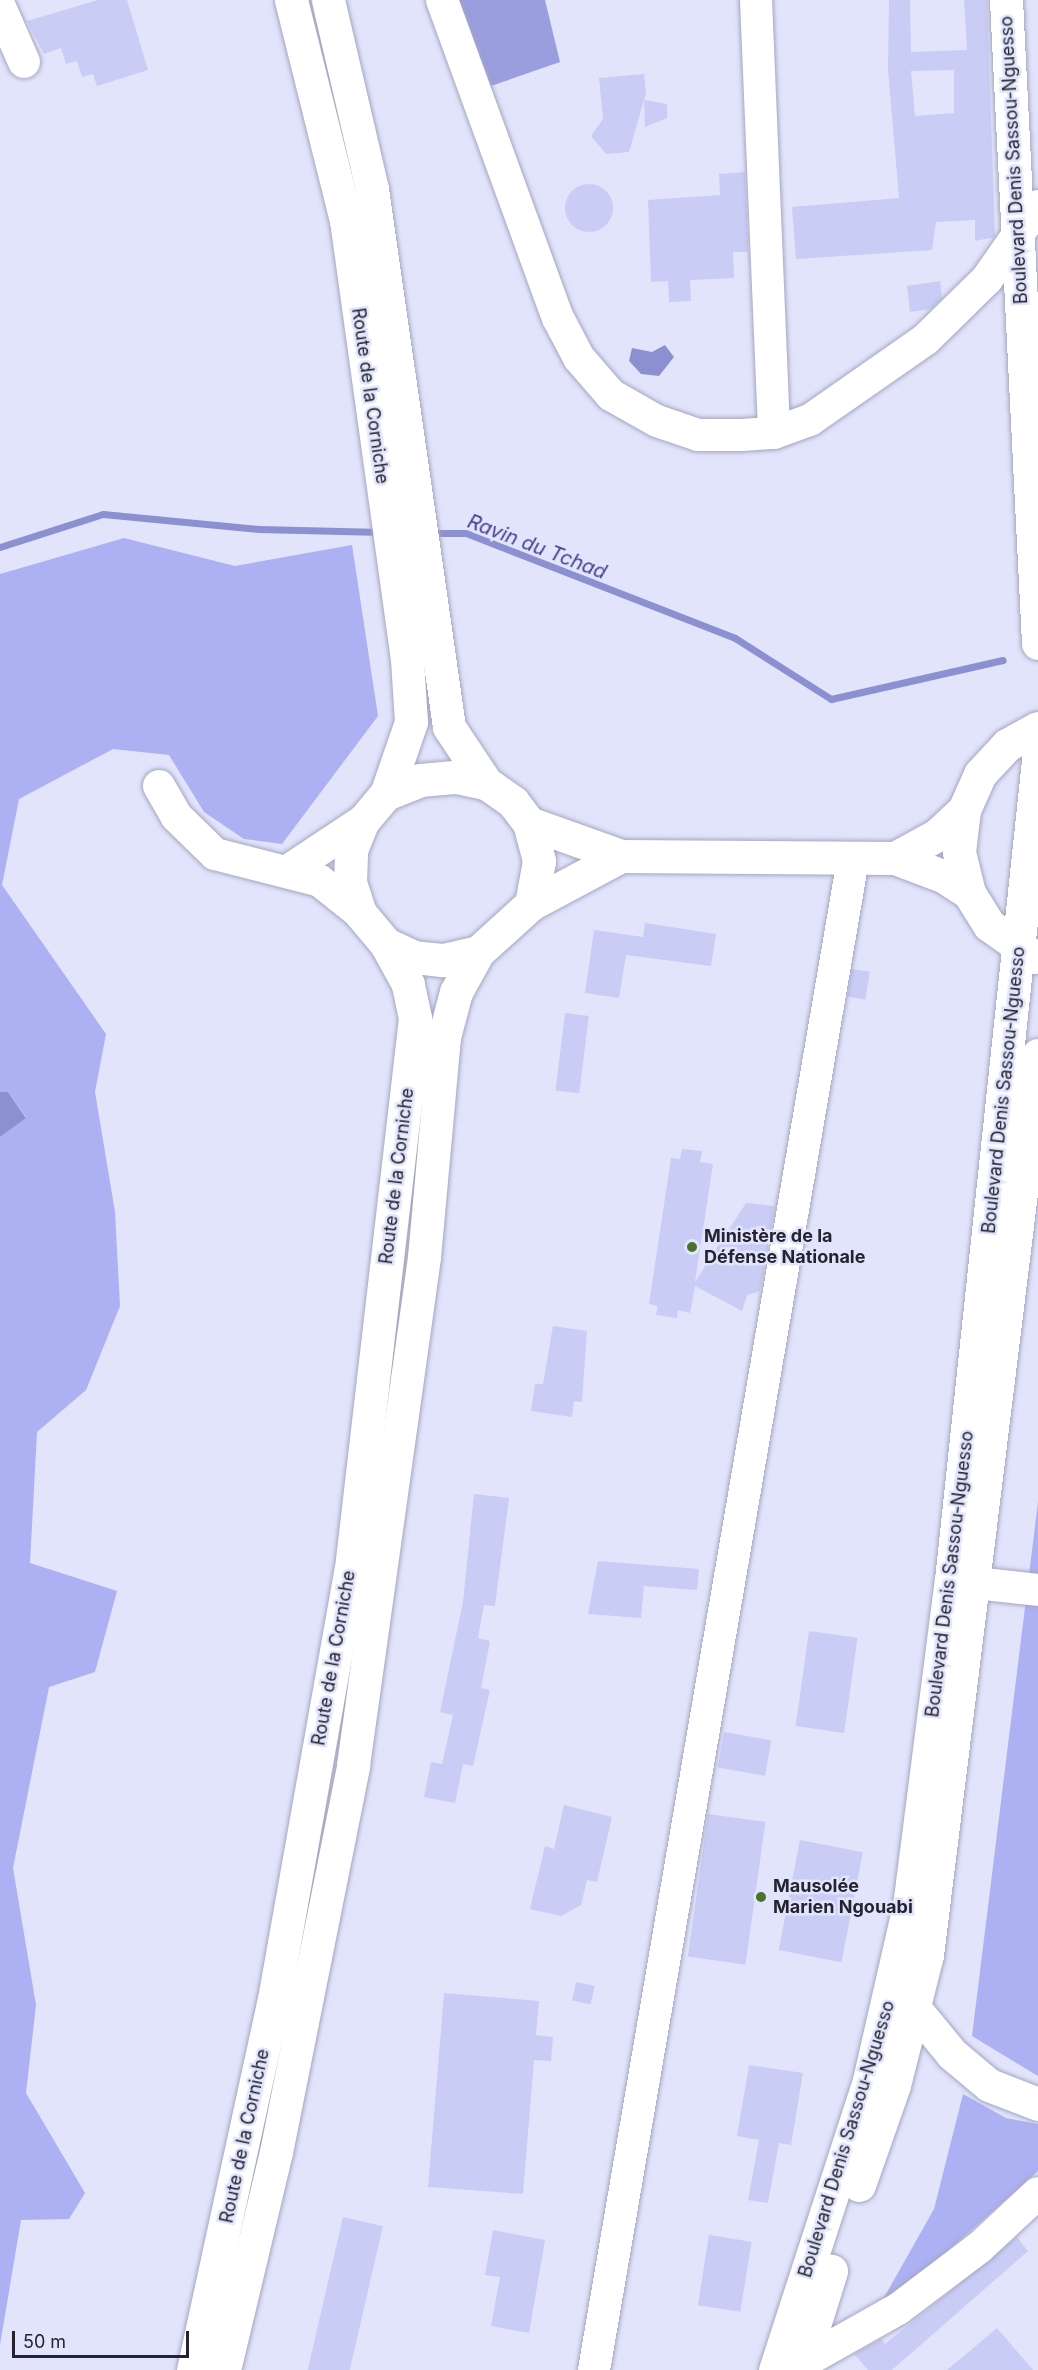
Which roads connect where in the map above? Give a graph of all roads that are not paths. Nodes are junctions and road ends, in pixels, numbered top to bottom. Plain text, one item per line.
1 (291, 0) edge
2 (328, 0) edge
3 (442, 0) edge
4 (756, 0) edge
5 (1006, 0) edge
6 (0, 7) edge
7 (24, 62) dead end
8 (1038, 206) edge
9 (1017, 231) junction
10 (774, 433) junction
11 (1038, 643) edge
12 (422, 653) junction
13 (1038, 728) edge
14 (1038, 760) edge
15 (486, 783) junction
16 (159, 786) dead end
17 (386, 794) junction
18 (964, 810) junction
19 (363, 821) junction
20 (530, 823) junction
21 (621, 856) junction
22 (896, 858) junction
23 (852, 859) junction
24 (289, 870) junction
25 (969, 893) junction
26 (531, 904) junction
27 (360, 913) junction
28 (386, 944) junction
29 (478, 952) junction
30 (1028, 954) edge
31 (1038, 1054) edge
32 (975, 1582) junction
33 (1038, 1590) edge
34 (915, 2009) junction
35 (1038, 2104) edge
36 (1038, 2193) edge
37 (792, 2368) edge
38 (193, 2370) edge
39 (224, 2370) edge
40 (594, 2370) edge

1 - 12 main road, Route de la Corniche
2 - 12 main road, Route de la Corniche
3 - 10 street
4 - 10 street
5 - 9 main road, Boulevard Denis Sassou-Nguesso
6 - 7 street
8 - 9 street
9 - 10 street
9 - 11 main road, Boulevard Denis Sassou-Nguesso
12 - 15 main road, Route de la Corniche
12 - 17 main road, Route de la Corniche
13 - 18 main road
14 - 30 main road, Boulevard Denis Sassou-Nguesso
15 - 17 main road
15 - 20 main road
16 - 24 street
17 - 19 main road
18 - 22 main road
18 - 25 main road
19 - 24 street
19 - 27 main road
20 - 21 main road
20 - 26 main road
21 - 23 main road
21 - 26 main road
22 - 23 main road
22 - 25 main road
23 - 40 street
24 - 27 street
25 - 30 main road
26 - 29 main road
27 - 28 main road
28 - 29 main road
28 - 38 main road, Route de la Corniche
29 - 39 main road, Route de la Corniche
30 - 37 main road, Boulevard Denis Sassou-Nguesso
31 - 32 main road, Boulevard Denis Sassou-Nguesso
32 - 33 street
32 - 34 main road, Boulevard Denis Sassou-Nguesso
34 - 35 main road
34 - 37 main road, Boulevard Denis Sassou-Nguesso
36 - 37 street

